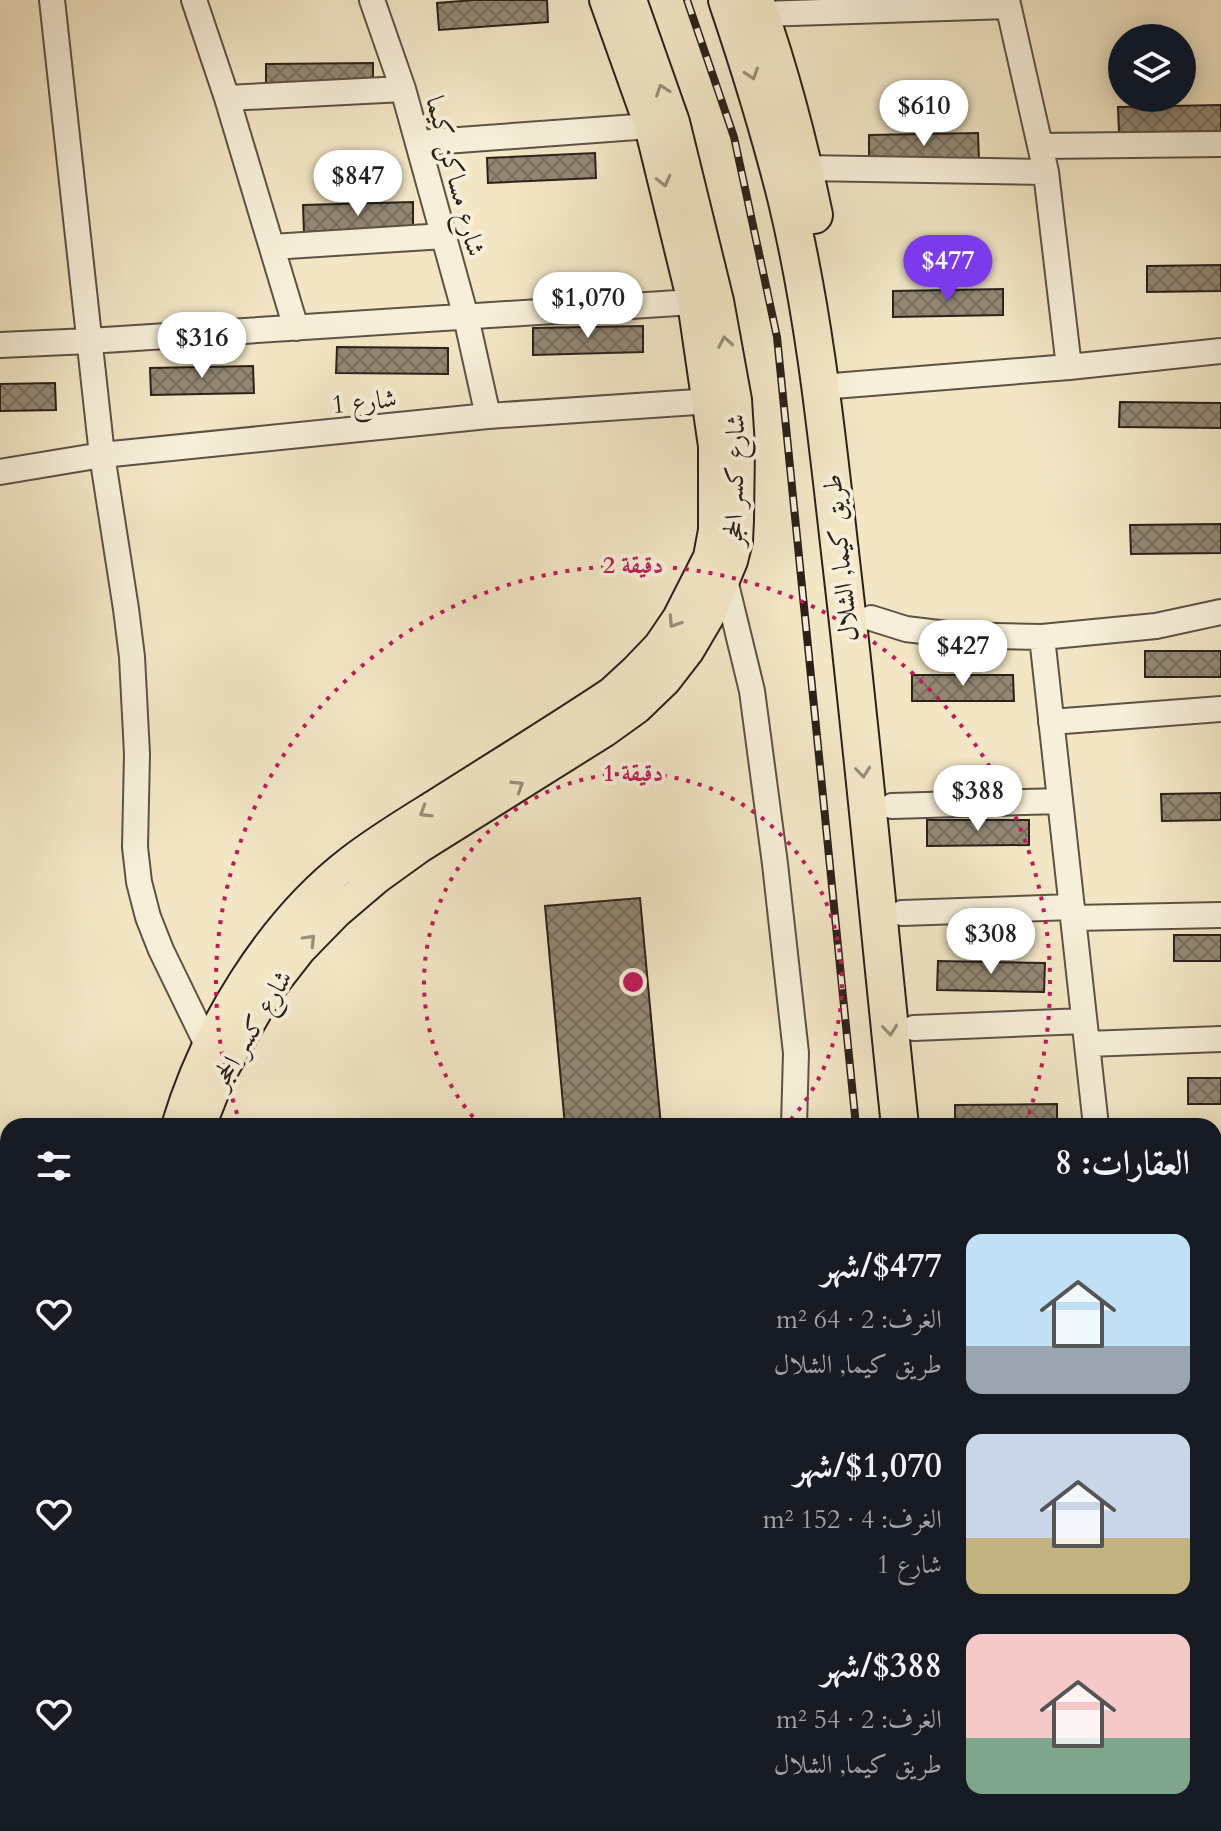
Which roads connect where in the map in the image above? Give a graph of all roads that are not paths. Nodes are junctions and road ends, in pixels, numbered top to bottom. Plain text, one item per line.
1 (52, 0) edge
2 (194, 0) edge
3 (372, 0) edge
4 (605, 0) edge
5 (631, 0) edge
6 (1007, 3) edge
7 (747, 5) edge
8 (403, 89) junction
9 (227, 98) junction
10 (650, 126) junction
11 (418, 143) junction
12 (1221, 144) edge
13 (1041, 146) junction
14 (804, 168) junction
15 (1046, 172) junction
16 (444, 236) junction
17 (272, 247) junction
18 (693, 302) junction
19 (466, 317) junction
20 (296, 328) junction
21 (89, 341) junction
22 (0, 345) edge
23 (1221, 351) edge
24 (1069, 367) junction
25 (833, 386) junction
26 (722, 400) junction
27 (488, 416) junction
28 (102, 455) junction
29 (0, 472) edge
30 (717, 568) junction
31 (1221, 612) edge
32 (871, 618) junction
33 (1042, 637) junction
34 (1221, 709) edge
35 (1051, 722) junction
36 (1060, 801) junction
37 (892, 806) junction
38 (1072, 912) junction
39 (902, 913) junction
40 (1221, 915) edge
41 (914, 1028) junction
42 (1085, 1032) junction
43 (1221, 1039) edge
44 (208, 1046) junction
45 (221, 1073) junction
46 (180, 1118) edge
47 (203, 1118) edge
48 (794, 1118) edge
49 (899, 1118) edge
50 (923, 1118) edge
51 (1095, 1118) edge

1 - 21 street
2 - 9 street
3 - 8 street, شارع مساكن كيما
4 - 10 main road, شارع كسر الحجر
26 -> 5 main road, شارع كسر الحجر
6 - 7 street
6 - 13 street
7 - 14 highway, طريق كيما, الشلال
7 -> 25 highway, طريق كيما, الشلال
8 - 9 street
8 - 11 street, شارع مساكن كيما
9 - 17 street
10 - 11 street
10 -> 18 main road, شارع كسر الحجر
11 - 16 street, شارع مساكن كيما
12 - 13 street
13 - 15 street
14 - 15 street
14 - 25 highway, طريق كيما, الشلال
15 - 24 street
16 - 17 street
16 - 19 street, شارع مساكن كيما
17 - 20 street
18 - 19 street
18 - 26 main road, شارع كسر الحجر
19 - 20 street
19 - 27 street, شارع مساكن كيما
20 - 21 street
21 - 22 street
21 - 28 street
23 - 24 street
24 - 25 street
25 - 32 highway, طريق كيما, الشلال
25 -> 49 highway, طريق كيما, الشلال
26 - 27 street, شارع 1
26 - 30 main road, شارع كسر الحجر
27 - 28 street, شارع 1
28 - 29 street, شارع 1
28 - 44 street
30 -> 44 main road, شارع كسر الحجر
45 -> 30 main road, شارع كسر الحجر
30 - 48 street
31 - 33 street
32 - 33 street
32 - 37 highway, طريق كيما, الشلال
33 - 35 street
34 - 35 street
35 - 36 street
36 - 37 street
36 - 38 street
37 - 39 highway, طريق كيما, الشلال
38 - 39 street
38 - 40 street
38 - 42 street
39 - 41 highway, طريق كيما, الشلال
41 - 42 street
41 - 50 highway, طريق كيما, الشلال
42 - 43 street
42 - 51 street
44 - 45 street
44 - 46 main road, شارع كسر الحجر
45 - 47 main road, شارع كسر الحجر

